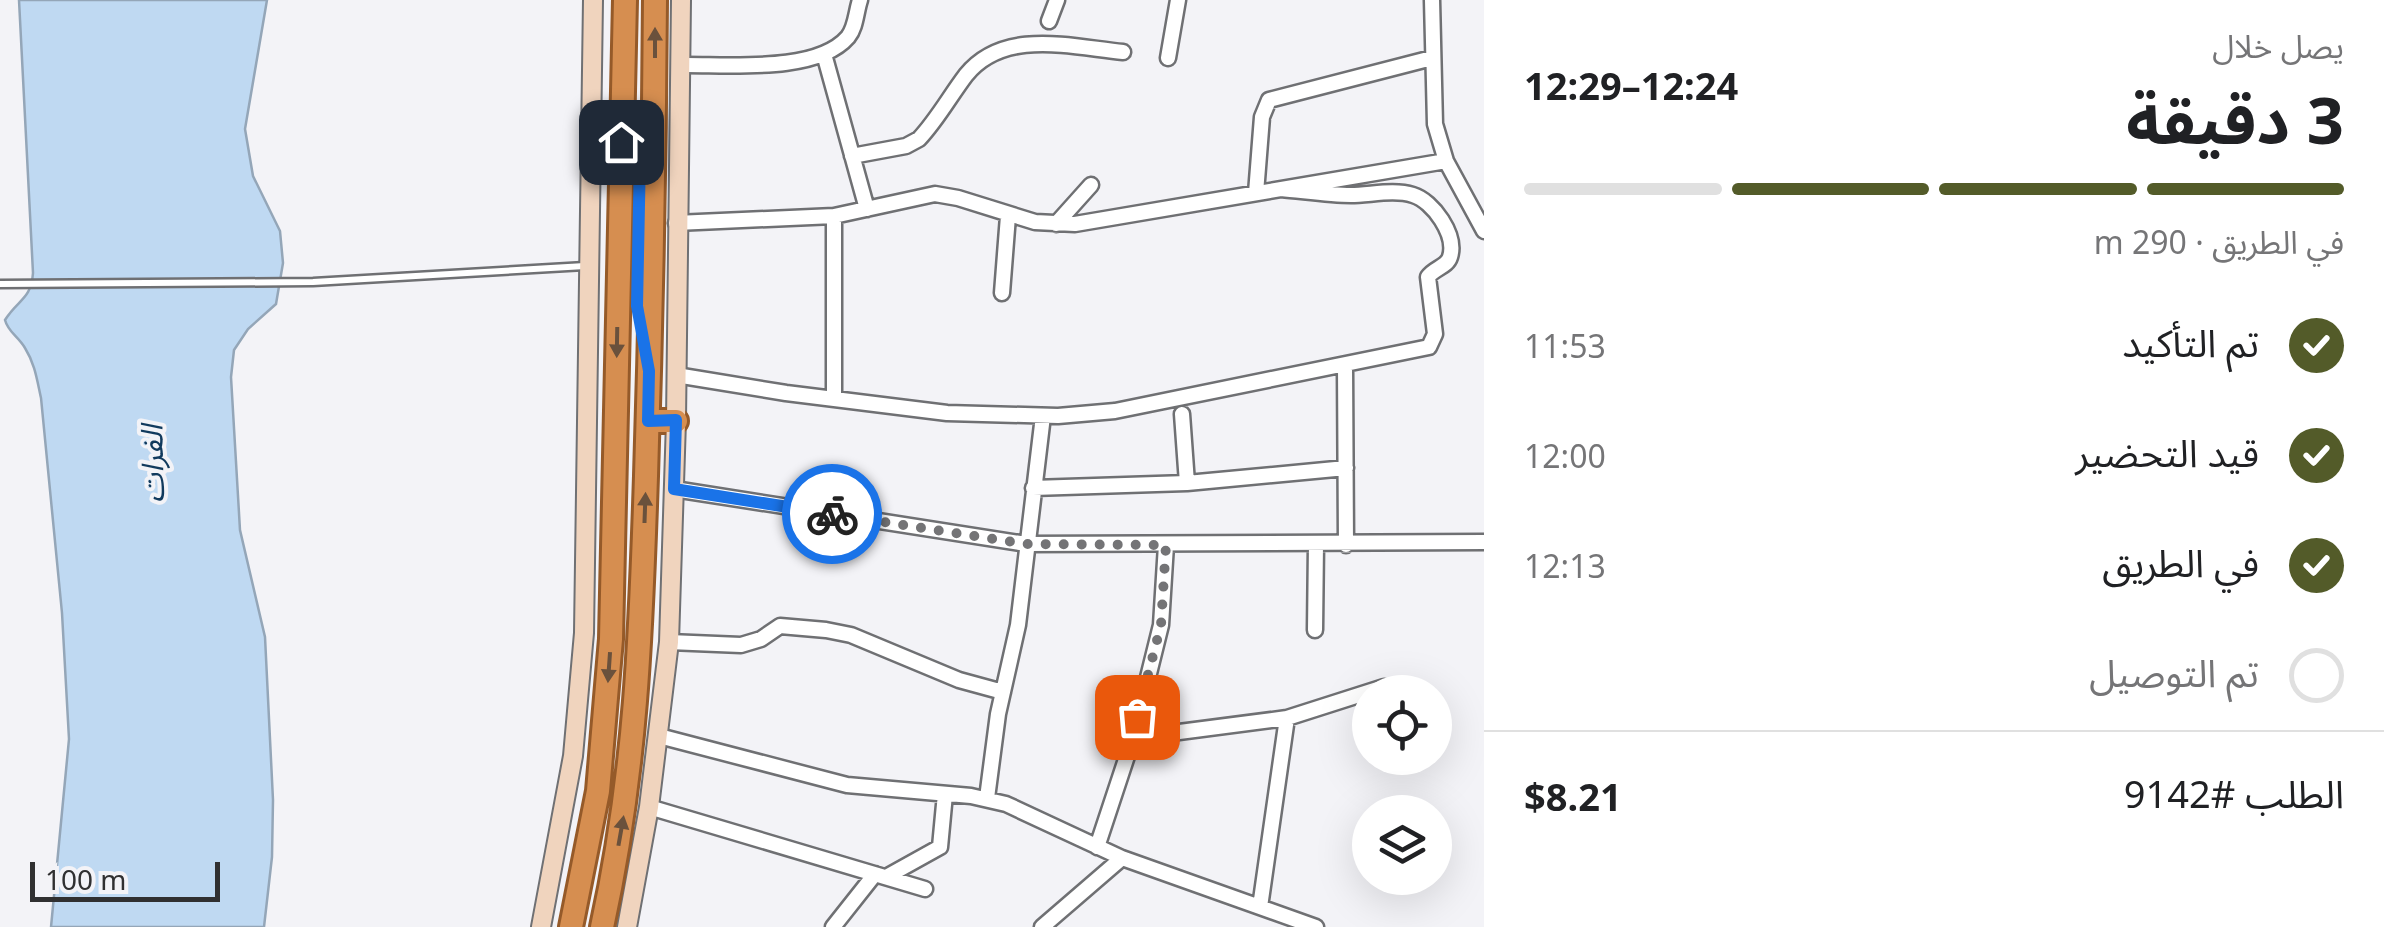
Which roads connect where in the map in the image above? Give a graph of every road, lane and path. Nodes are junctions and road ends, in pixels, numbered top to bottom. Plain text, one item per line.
1 (593, 0) edge
2 (624, 0) edge
3 (635, 0) edge
4 (656, 0) edge
5 (681, 0) edge
6 (860, 0) edge
7 (1057, 0) edge
8 (1178, 0) edge
9 (1432, 0) edge
10 (1049, 20) dead end
11 (1123, 52) dead end
12 (824, 54) junction
13 (1168, 58) dead end
14 (1432, 58) junction
15 (680, 64) junction
16 (654, 98) junction
17 (621, 142) junction
18 (852, 156) junction
19 (1446, 161) junction
20 (1090, 185) dead end
21 (1281, 188) junction
22 (1256, 193) junction
23 (1477, 199) edge
24 (868, 209) junction
25 (834, 216) junction
26 (1008, 216) junction
27 (676, 223) junction
28 (1056, 224) junction
29 (1484, 232) edge
30 (591, 266) junction
31 (0, 284) edge
32 (1002, 294) dead end
33 (1345, 366) junction
34 (649, 371) junction
35 (676, 374) junction
36 (834, 399) junction
37 (1182, 414) dead end
38 (1043, 416) junction
39 (676, 420) junction
40 (648, 421) junction
41 (1346, 468) junction
42 (1188, 484) junction
43 (589, 485) junction
44 (614, 485) junction
45 (1033, 488) junction
46 (674, 489) junction
47 (1484, 542) edge
48 (1026, 544) junction
49 (1316, 544) junction
50 (1166, 545) junction
51 (1346, 545) junction
52 (1314, 630) dead end
53 (669, 642) junction
54 (1003, 692) junction
55 (1352, 697) edge
56 (1287, 718) junction
57 (659, 736) junction
58 (1133, 738) junction
59 (945, 794) junction
60 (987, 798) junction
61 (649, 807) junction
62 (1096, 847) junction
63 (1122, 858) junction
64 (880, 876) junction
65 (924, 890) dead end
66 (1260, 908) junction
67 (541, 927) edge
68 (572, 927) edge
69 (602, 927) edge
70 (627, 927) edge
71 (832, 927) edge
72 (1042, 927) edge
73 (1316, 927) edge

1 - 30 main road
2 - 17 highway
3 - 16 highway
16 -> 4 highway
5 - 15 main road
6 - 12 street
7 - 10 street
8 - 13 street
9 - 14 street
11 - 18 street
12 - 15 street
12 - 18 street
14 - 19 street
14 - 22 street
15 - 27 main road
16 - 34 highway
17 - 34 highway
17 -> 44 highway
18 - 24 street
19 - 21 street
19 - 23 street
20 - 28 street
21 - 22 street
21 - 33 street
22 - 28 street
23 - 29 street
24 - 25 street
24 - 26 street
25 - 27 street
25 - 36 street
26 - 28 street
26 - 32 street
27 - 35 main road
30 - 31 lane
30 - 43 main road
33 - 38 street
33 - 41 street
34 - 40 highway
35 - 36 street
35 - 39 main road
36 - 38 street
37 - 42 street
38 - 45 street
39 - 40 highway
39 - 46 main road
69 -> 40 highway
41 - 42 street
41 - 51 street
42 - 45 street
43 - 44 highway
43 - 67 main road
44 -> 68 highway
45 - 48 street
46 - 48 street
46 - 53 main road
47 - 51 street
48 - 50 street
48 - 54 street
49 - 50 street
49 - 51 street
49 - 52 street
50 - 58 street
53 - 54 street
53 - 57 main road
54 - 60 street
55 - 56 street
56 - 58 street
56 - 66 street
57 - 59 street
57 - 61 main road
58 - 62 street
59 - 60 street
59 - 64 street
60 - 62 street
61 - 64 street
61 - 70 main road
62 - 63 street
63 - 66 street
63 - 72 street
64 - 65 street
64 - 71 street
66 - 73 street

